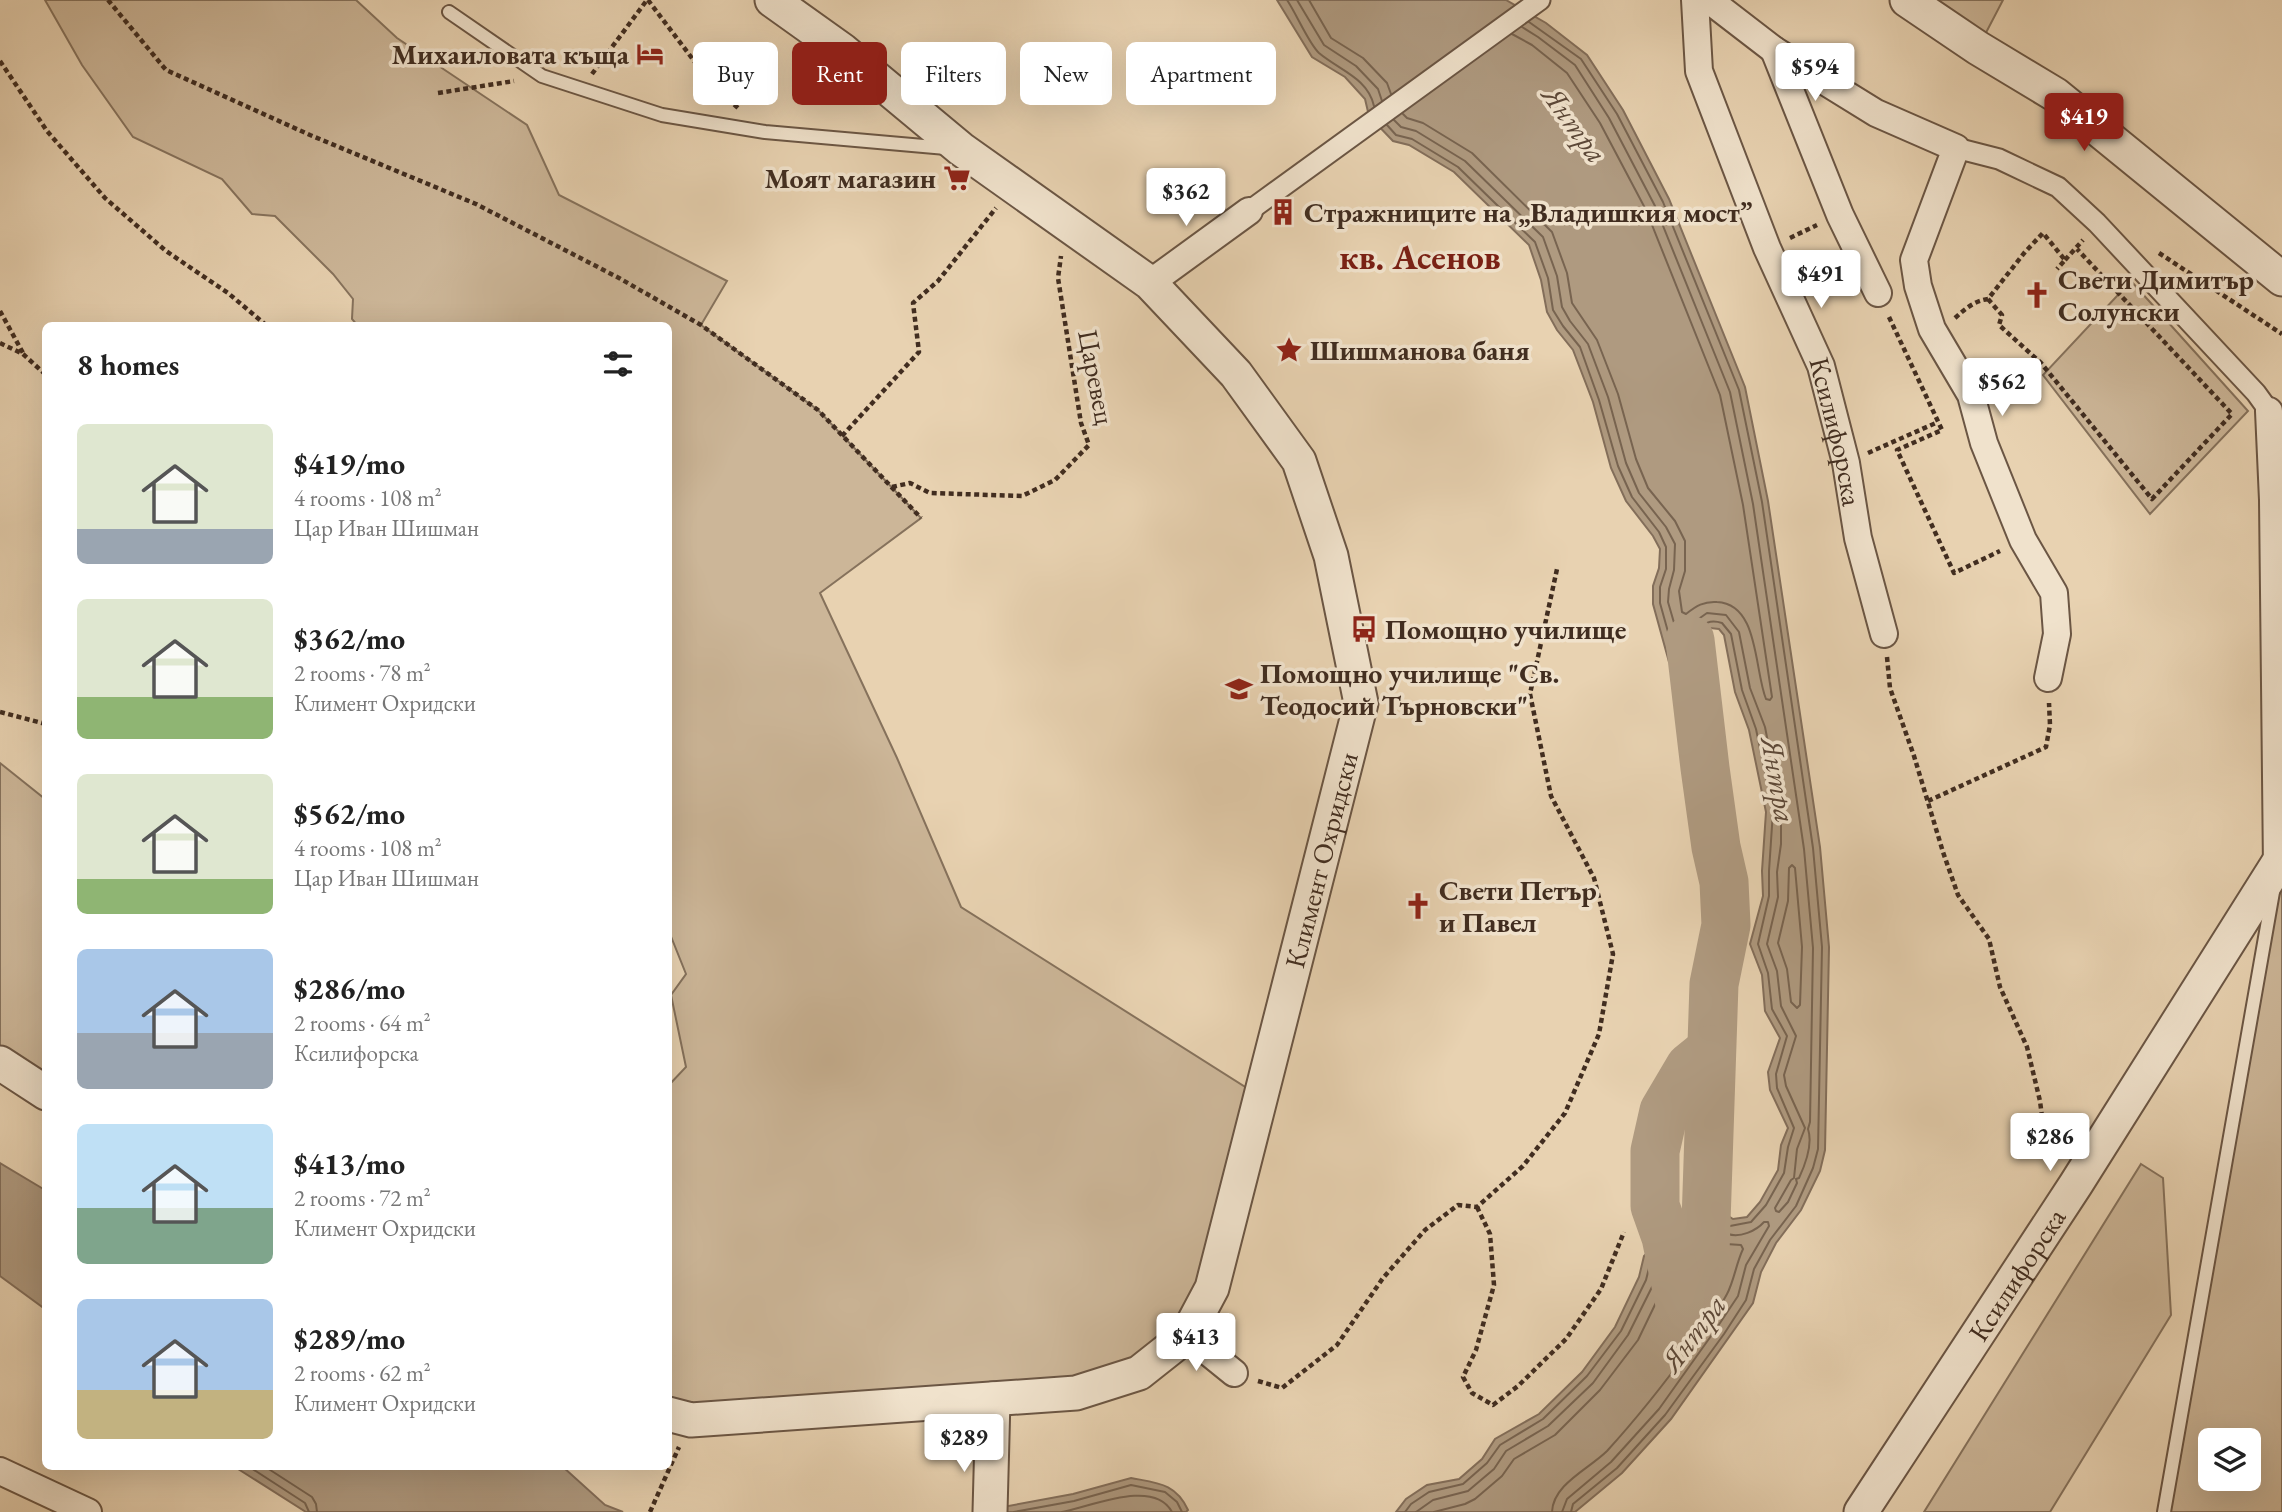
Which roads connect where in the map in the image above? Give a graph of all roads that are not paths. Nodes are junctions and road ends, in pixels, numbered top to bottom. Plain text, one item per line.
1 (1540, 0) edge
2 (1695, 0) edge
3 (1709, 0) edge
4 (1906, 0) edge
5 (774, 1) edge
6 (449, 12) dead end
7 (1774, 50) junction
8 (1956, 148) junction
9 (961, 149) junction
10 (1249, 211) joint
11 (2282, 279) edge
12 (1150, 282) junction
13 (1878, 293) road end
14 (2269, 411) joint
15 (1884, 634) road end
16 (2048, 678) road end
17 (2280, 862) edge
18 (0, 1063) edge
19 (42, 1090) edge
20 (1186, 1335) junction
21 (1234, 1373) road end
22 (993, 1399) junction
23 (672, 1415) edge
24 (0, 1471) edge
25 (88, 1512) edge
26 (990, 1512) edge
27 (1861, 1512) edge
28 (2164, 1512) edge

1 - 10 street
2 - 15 street, Ксилифорска
3 - 7 street
4 - 11 street
5 - 9 street, Климент Охридски
6 - 9 lane
7 - 8 street
7 - 13 street
8 - 14 street
8 - 16 street
9 - 12 street, Климент Охридски
10 - 12 street
12 - 20 street, Климент Охридски
14 - 17 street
17 - 27 street, Ксилифорска
17 - 28 lane
18 - 19 street
20 - 21 street
20 - 22 street, Климент Охридски
22 - 23 street, Климент Охридски
22 - 26 street
24 - 25 street

